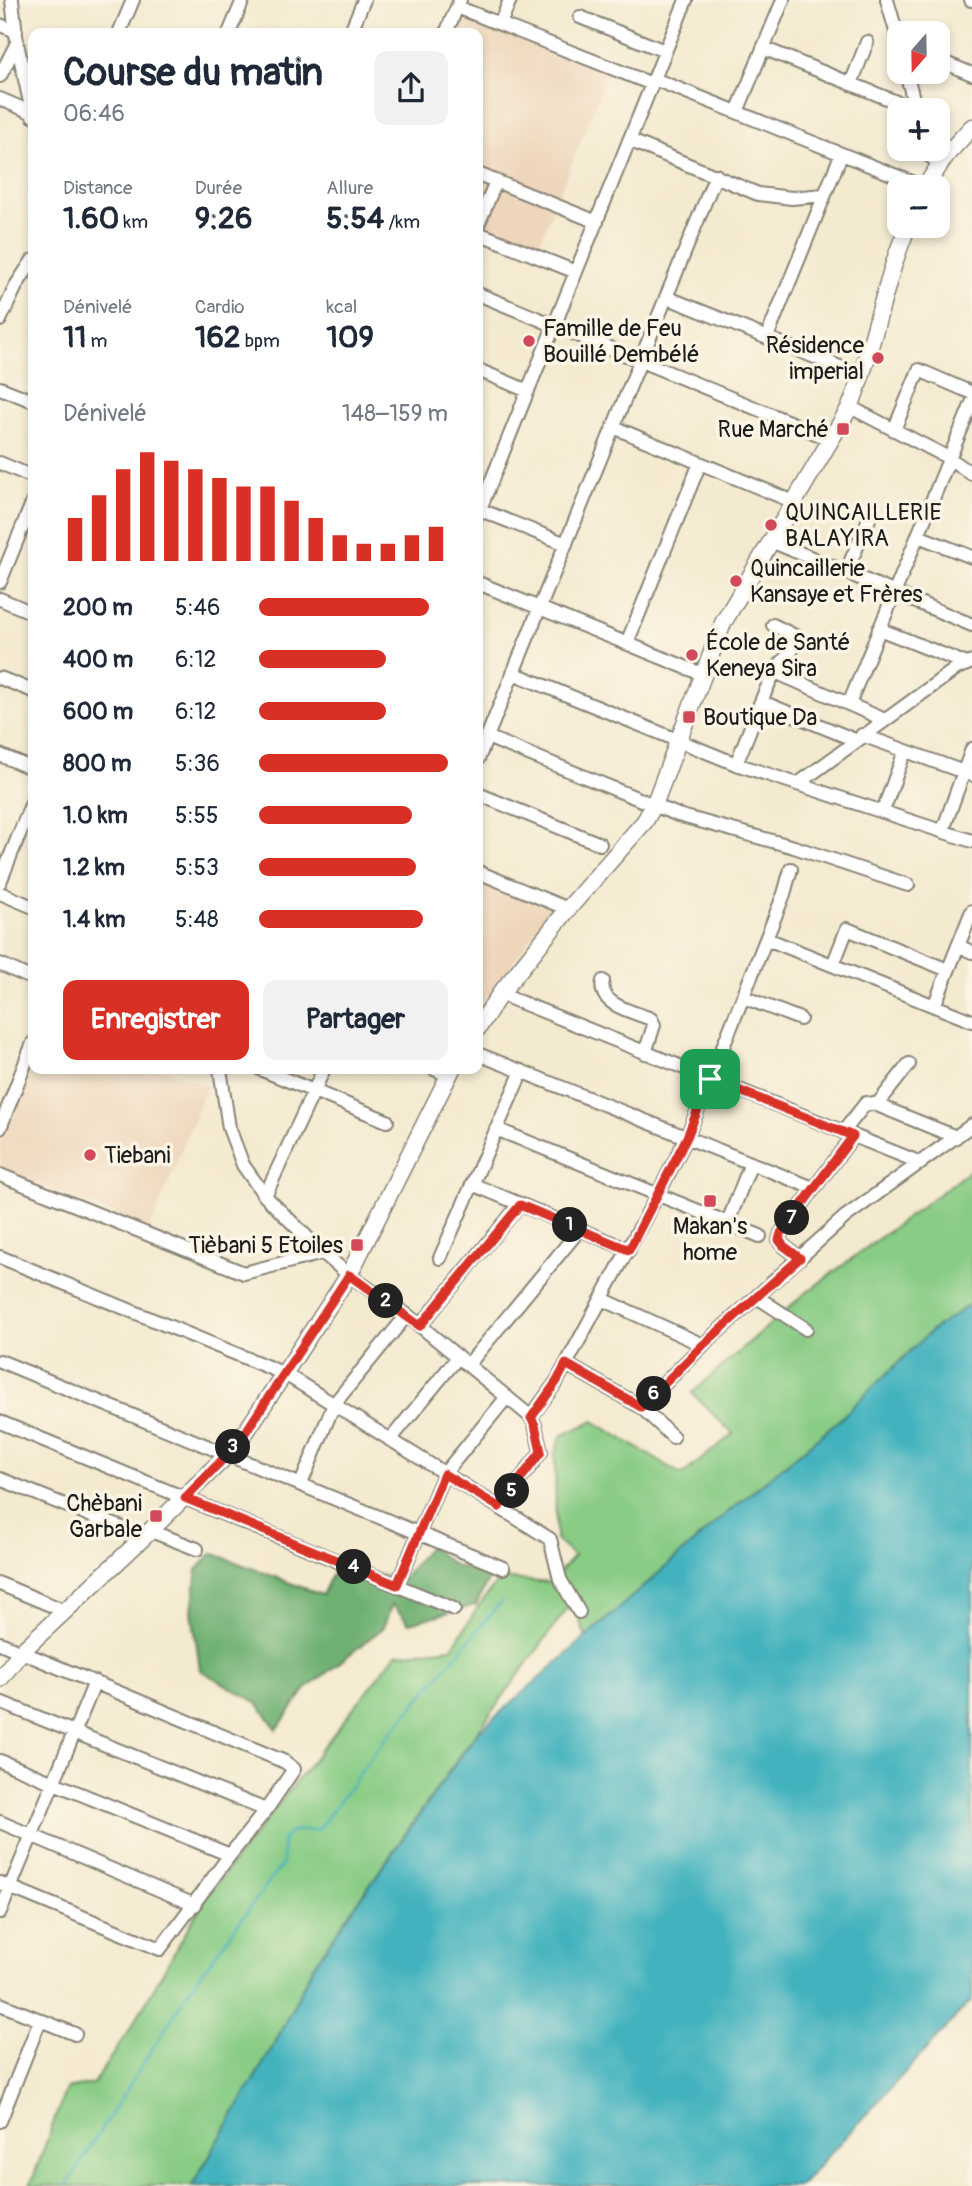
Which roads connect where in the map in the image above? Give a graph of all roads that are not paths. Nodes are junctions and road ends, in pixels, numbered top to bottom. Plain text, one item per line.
1 (132, 0) edge
2 (243, 0) edge
3 (364, 0) edge
4 (510, 0) edge
5 (685, 0) edge
6 (783, 0) edge
7 (887, 0) edge
8 (897, 0) edge
9 (458, 3) edge
10 (15, 4) edge
11 (891, 15) junction
12 (580, 17) dead end
13 (893, 21) edge
14 (500, 24) junction
15 (0, 25) edge
16 (121, 28) edge
17 (231, 28) edge
18 (352, 28) edge
19 (448, 28) edge
20 (17, 37) junction
21 (867, 42) dead end
22 (763, 48) junction
23 (666, 51) junction
24 (950, 65) edge
25 (972, 74) edge
26 (0, 76) edge
27 (653, 82) junction
28 (851, 84) junction
29 (28, 90) edge
30 (887, 98) edge
31 (0, 99) edge
32 (28, 112) edge
33 (737, 113) junction
34 (972, 127) edge
35 (629, 140) junction
36 (841, 155) junction
37 (936, 161) edge
38 (940, 164) junction
39 (716, 175) junction
40 (894, 175) edge
41 (933, 175) edge
42 (483, 176) edge
43 (496, 181) junction
44 (824, 195) junction
45 (483, 213) edge
46 (597, 222) junction
47 (483, 235) edge
48 (904, 238) edge
49 (28, 268) edge
50 (576, 272) junction
51 (483, 296) edge
52 (666, 297) junction
53 (0, 320) edge
54 (555, 325) junction
55 (767, 337) junction
56 (640, 360) junction
57 (483, 372) edge
58 (862, 376) junction
59 (0, 388) edge
60 (528, 391) junction
61 (972, 393) edge
62 (28, 399) edge
63 (972, 403) edge
64 (850, 407) junction
65 (613, 427) junction
66 (894, 430) junction
67 (830, 439) junction
68 (949, 458) junction
69 (0, 463) edge
70 (700, 463) junction
71 (972, 474) edge
72 (28, 475) edge
73 (483, 499) edge
74 (794, 502) junction
75 (483, 511) edge
76 (28, 513) edge
77 (869, 519) dead end
78 (918, 536) junction
79 (771, 541) junction
80 (566, 544) junction
81 (972, 557) edge
82 (846, 572) junction
83 (0, 582) edge
84 (483, 585) edge
85 (894, 593) junction
86 (0, 599) edge
87 (540, 608) junction
88 (28, 611) edge
89 (773, 625) dead end
90 (972, 625) edge
91 (879, 629) junction
92 (626, 643) junction
93 (970, 663) edge
94 (775, 672) junction
95 (513, 673) junction
96 (702, 674) junction
97 (0, 678) edge
98 (28, 689) edge
99 (762, 702) junction
100 (849, 704) junction
101 (885, 720) junction
102 (487, 737) junction
103 (859, 738) junction
104 (677, 740) junction
105 (483, 747) edge
106 (972, 749) edge
107 (905, 751) junction
108 (0, 755) edge
109 (736, 764) junction
110 (28, 767) edge
111 (968, 773) edge
112 (799, 783) junction
113 (483, 796) edge
114 (654, 806) junction
115 (883, 811) junction
116 (28, 812) edge
117 (943, 830) junction
118 (972, 841) edge
119 (600, 844) dead end
120 (791, 869) dead end
121 (483, 874) edge
122 (0, 882) edge
123 (908, 885) dead end
124 (0, 893) edge
125 (28, 905) edge
126 (569, 909) junction
127 (972, 911) edge
128 (766, 939) junction
129 (958, 946) junction
130 (972, 952) edge
131 (0, 964) edge
132 (833, 965) junction
133 (948, 970) junction
134 (28, 977) edge
135 (603, 981) dead end
136 (500, 995) junction
137 (743, 997) junction
138 (934, 1006) junction
139 (800, 1019) dead end
140 (483, 1020) edge
141 (972, 1021) edge
142 (645, 1053) junction
143 (28, 1056) edge
144 (483, 1056) edge
145 (909, 1064) dead end
146 (522, 1071) junction
147 (221, 1074) edge
148 (272, 1074) edge
149 (322, 1074) edge
150 (444, 1074) edge
151 (710, 1079) junction
152 (315, 1091) junction
153 (877, 1105) junction
154 (387, 1121) dead end
155 (972, 1125) edge
156 (0, 1128) edge
157 (496, 1129) junction
158 (848, 1134) junction
159 (687, 1137) junction
160 (956, 1137) junction
161 (751, 1163) junction
162 (921, 1163) junction
163 (0, 1175) edge
164 (472, 1184) junction
165 (813, 1188) junction
166 (658, 1194) junction
167 (265, 1196) junction
168 (520, 1205) junction
169 (728, 1222) junction
170 (580, 1229) junction
171 (760, 1236) dead end
172 (629, 1250) junction
173 (323, 1253) junction
174 (0, 1257) edge
175 (440, 1258) dead end
176 (800, 1258) junction
177 (349, 1275) junction
178 (757, 1297) junction
179 (602, 1299) junction
180 (407, 1315) junction
181 (420, 1326) junction
182 (806, 1329) dead end
183 (703, 1345) junction
184 (0, 1361) edge
185 (463, 1361) junction
186 (566, 1364) junction
187 (285, 1374) junction
188 (508, 1397) junction
189 (334, 1404) junction
190 (641, 1407) junction
191 (531, 1418) junction
192 (0, 1422) edge
193 (673, 1437) dead end
194 (390, 1440) junction
195 (228, 1454) junction
196 (444, 1474) junction
197 (0, 1479) edge
198 (301, 1484) junction
199 (185, 1498) junction
200 (499, 1507) junction
201 (419, 1533) junction
202 (148, 1534) junction
203 (197, 1549) dead end
204 (503, 1567) dead end
205 (0, 1584) edge
206 (397, 1585) junction
207 (454, 1609) dead end
208 (65, 1611) junction
209 (579, 1612) dead end
210 (0, 1643) edge
211 (21, 1652) junction
212 (0, 1679) edge
213 (94, 1682) junction
214 (0, 1702) edge
215 (74, 1732) junction
216 (0, 1761) edge
217 (53, 1783) junction
218 (267, 1810) junction
219 (0, 1822) edge
220 (32, 1835) junction
221 (230, 1855) junction
222 (5, 1886) edge
223 (195, 1905) junction
224 (0, 1913) edge
225 (0, 2004) edge
226 (40, 2021) junction
227 (75, 2034) dead end
228 (0, 2121) edge

1 - 16 street
2 - 17 street
3 - 18 street
4 - 14 street
5 - 23 street
6 - 22 street
7 - 11 street
8 - 11 street
9 - 14 street
9 - 19 street
10 - 20 street
11 - 13 street
12 - 23 street
14 - 27 street
15 - 20 street
20 - 26 street
20 - 29 street
21 - 28 street
22 - 28 street
22 - 33 street
23 - 27 street
24 - 25 street
27 - 33 street
27 - 35 street
28 - 30 street
31 - 32 street
33 - 36 street
34 - 38 main road
35 - 39 street
35 - 46 street
36 - 40 street
36 - 44 street
37 - 38 street
38 - 41 main road
39 - 44 street
39 - 52 street
42 - 43 street
43 - 45 street
43 - 46 street
44 - 55 street
46 - 50 street
47 - 50 street
48 - 58 main road
49 - 53 street
50 - 54 street
51 - 54 street
52 - 55 street
52 - 56 street
54 - 56 street
54 - 60 street
55 - 58 street
56 - 65 street
56 - 67 street
57 - 60 street
58 - 64 main road
59 - 62 street
60 - 73 street
61 - 66 street
63 - 68 street
64 - 66 street
64 - 67 main road
65 - 70 street
65 - 80 street
66 - 68 street
67 - 74 main road
68 - 71 street
68 - 78 street
69 - 72 street
70 - 74 street
70 - 92 street
74 - 79 main road
75 - 80 street
76 - 83 street
77 - 82 street
78 - 81 street
78 - 85 street
79 - 82 street
79 - 96 main road
80 - 87 street
82 - 85 street
84 - 87 street
85 - 90 street
85 - 91 street
86 - 88 street
87 - 92 street
87 - 95 street
89 - 94 street
91 - 93 street
91 - 100 street
92 - 96 street
93 - 101 street
94 - 99 street
94 - 100 street
95 - 102 street
95 - 104 street
96 - 104 main road
97 - 98 street
99 - 103 street
99 - 109 street
100 - 101 street
101 - 103 street
102 - 105 street
102 - 114 street
103 - 107 street
103 - 112 street
104 - 109 street
104 - 114 main road
106 - 111 street
107 - 111 street
107 - 115 street
108 - 110 street
109 - 112 street
111 - 117 street
112 - 115 street
113 - 119 street
114 - 123 street
114 - 126 main road
115 - 117 street
116 - 122 street
117 - 118 street
120 - 128 street
121 - 126 street
124 - 125 street
126 - 136 main road
127 - 129 street
128 - 132 street
128 - 137 street
129 - 130 street
129 - 133 street
131 - 134 street
132 - 133 street
132 - 138 street
133 - 138 street
135 - 142 street
136 - 140 main road
136 - 142 street
137 - 139 street
137 - 151 street
138 - 141 street
142 - 151 street
143 - 156 street
144 - 146 street
145 - 153 street
146 - 157 street
146 - 159 street
147 - 167 street
148 - 152 street
149 - 152 street
150 - 177 main road
151 - 158 street
151 - 159 street
152 - 154 street
152 - 167 street
153 - 158 street
153 - 160 street
155 - 160 street
157 - 164 street
157 - 166 street
158 - 162 street
158 - 165 street
159 - 161 street
159 - 166 street
160 - 162 street
161 - 165 street
161 - 169 street
162 - 176 street
163 - 173 street
164 - 168 street
164 - 175 street
165 - 176 street
166 - 169 street
166 - 172 street
167 - 173 street
168 - 170 street
168 - 181 street
169 - 171 street
170 - 172 street
170 - 185 street
172 - 179 street
173 - 177 street
174 - 187 street
176 - 178 street
177 - 180 street
177 - 187 main road
178 - 182 street
178 - 183 street
179 - 183 street
179 - 186 street
180 - 181 street
180 - 189 street
181 - 185 street
183 - 190 street
184 - 195 street
185 - 188 street
185 - 194 street
186 - 190 street
186 - 191 street
187 - 189 street
187 - 195 main road
188 - 191 street
188 - 196 street
189 - 194 street
189 - 198 street
190 - 193 street
191 - 200 street
192 - 199 street
194 - 196 street
195 - 198 street
195 - 199 main road
196 - 200 street
196 - 201 street
197 - 202 street
198 - 201 street
199 - 202 main road
199 - 206 street
200 - 209 street
201 - 204 street
201 - 206 street
202 - 203 street
202 - 208 main road
205 - 208 street
206 - 207 street
208 - 211 main road
210 - 211 street
211 - 212 main road
211 - 213 street
213 - 215 street
213 - 218 street
214 - 215 street
215 - 217 street
215 - 218 street
216 - 217 street
217 - 220 street
217 - 221 street
218 - 221 street
219 - 220 street
220 - 222 street
220 - 223 street
221 - 223 street
222 - 223 street
222 - 224 street
225 - 226 street
226 - 227 street
226 - 228 street

